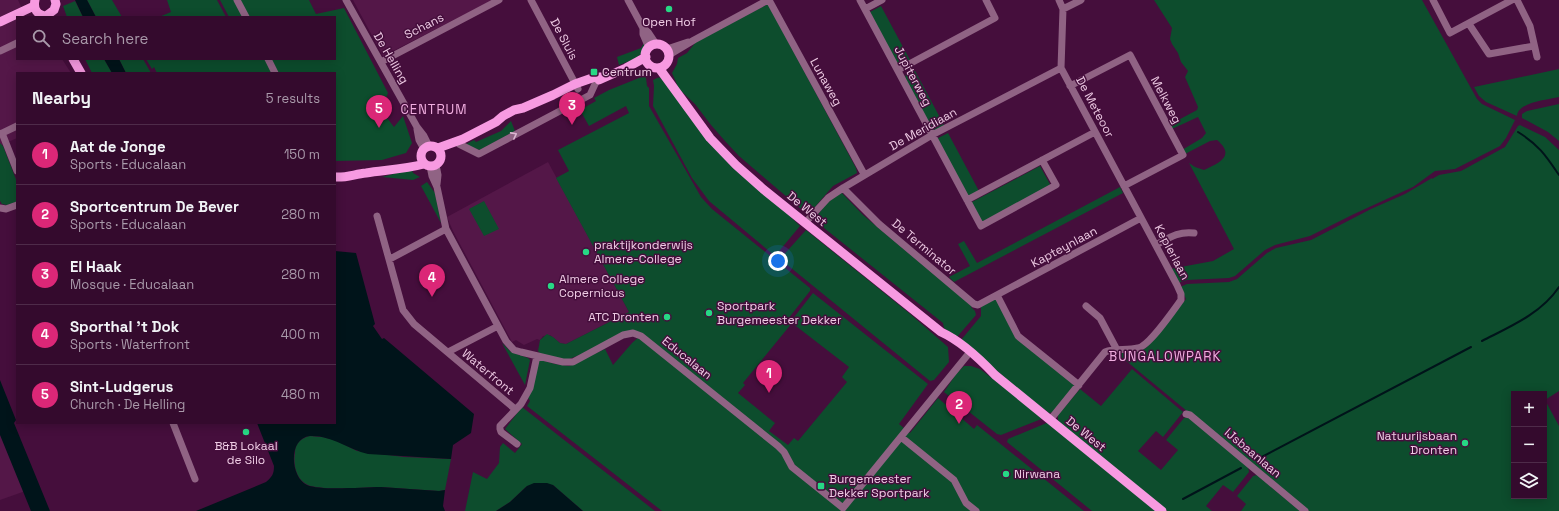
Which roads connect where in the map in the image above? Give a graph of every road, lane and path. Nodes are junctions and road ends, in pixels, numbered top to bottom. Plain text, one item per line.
1 (237, 0) edge
2 (346, 0) edge
3 (500, 0) edge
4 (531, 0) edge
5 (628, 0) edge
6 (769, 0) edge
7 (860, 0) edge
8 (882, 0) edge
9 (986, 0) edge
10 (1058, 0) edge
11 (1081, 0) edge
12 (1433, 0) edge
13 (1512, 0) edge
14 (1518, 0) edge
15 (59, 1) edge
16 (36, 6) edge
17 (865, 9) junction
18 (1063, 9) junction
19 (26, 16) edge
20 (50, 16) edge
21 (245, 16) edge
22 (16, 20) edge
23 (0, 22) edge
24 (1469, 24) junction
25 (0, 28) edge
26 (16, 43) edge
27 (653, 46) junction
28 (1534, 46) junction
29 (0, 51) edge
30 (668, 52) junction
31 (1537, 57) dead end
32 (74, 60) edge
33 (268, 60) edge
34 (647, 60) junction
35 (381, 62) junction
36 (663, 66) junction
37 (1061, 68) junction
38 (898, 70) junction
39 (80, 72) edge
40 (274, 72) edge
41 (599, 80) junction
42 (576, 86) junction
43 (1070, 86) junction
44 (16, 126) edge
45 (1095, 132) junction
46 (1, 134) edge
47 (932, 135) junction
48 (461, 142) junction
49 (431, 156) junction
50 (1042, 160) junction
51 (16, 169) edge
52 (336, 172) edge
53 (364, 173) junction
54 (864, 174) junction
55 (336, 177) edge
56 (1124, 186) junction
57 (843, 188) junction
58 (967, 200) junction
59 (16, 205) edge
60 (0, 208) edge
61 (377, 216) dead end
62 (1141, 218) junction
63 (806, 223) junction
64 (446, 229) junction
65 (1194, 233) dead end
66 (1156, 245) junction
67 (390, 259) junction
68 (997, 296) junction
69 (1086, 306) dead end
70 (498, 326) junction
71 (1117, 350) junction
72 (448, 352) junction
73 (968, 354) junction
74 (536, 356) junction
75 (1079, 385) junction
76 (515, 409) junction
77 (1186, 414) dead end
78 (1050, 420) junction
79 (173, 424) edge
80 (901, 437) junction
81 (517, 444) dead end
82 (195, 479) dead end
83 (976, 511) edge
84 (1162, 511) edge
85 (1305, 511) edge

1 - 21 street
2 - 35 street, De Helling
3 - 35 street, Schans
4 - 42 street, De Sluis
5 - 27 street
6 - 30 street
6 - 54 street, Lunaweg
7 - 17 street, Jupiterweg
8 - 17 street
9 - 38 street
10 - 18 street
11 - 18 street
12 - 24 street
13 - 24 street
14 - 28 street
15 - 20 main road
16 - 19 main road
16 - 20 main road
16 - 23 main road
17 - 38 street, Jupiterweg
18 - 37 street, De Meteoor
22 - 25 main road
24 - 28 street
26 - 29 street
27 - 30 main road
27 - 34 main road
28 - 31 street
30 - 36 main road
32 - 39 main road
33 - 40 street
34 - 36 main road
34 - 41 main road
35 - 49 street, De Helling
36 - 63 main road, De West
37 - 43 street, De Meteoor
37 - 47 street, De Meridiaan
38 - 47 street, Jupiterweg
41 - 42 main road
48 -> 41 street
42 - 48 main road
43 - 45 street, De Meteoor
43 - 56 street, Melkweg
44 - 46 street
45 - 50 street
45 - 56 street, De Meteoor
46 - 51 street
47 - 54 street, De Meridiaan
47 - 58 street, Jupiterweg
48 - 49 main road
49 - 53 main road
49 - 64 street, Educalaan
50 - 58 street
50 - 58 street, Jupiterweg
52 - 53 main road
53 - 55 main road
54 - 57 street, De Meridiaan
56 - 62 street, De Meteoor
57 - 63 street, De Meridiaan
57 - 68 street, De Terminator
59 - 60 street
61 - 67 street, Waterfront
62 - 66 street, Keplerlaan
62 - 68 street, Kapteynlaan
63 - 73 main road, De West
64 - 67 street
64 - 70 street, Educalaan
65 - 66 street
66 - 71 street, Keplerlaan
67 - 72 street, Waterfront
68 - 75 street
69 - 71 street
70 - 72 street, Waterfront
70 - 74 street, Educalaan
71 - 75 street, Keplerlaan
72 - 76 street, Waterfront
73 - 78 main road, De West
73 - 80 street, Educalaan
74 - 76 street
74 - 80 street, Educalaan
75 - 78 street, Keplerlaan
76 - 81 street
77 - 85 street, IJsbaanlaan
78 - 84 main road, De West
79 - 82 street
80 - 83 street

